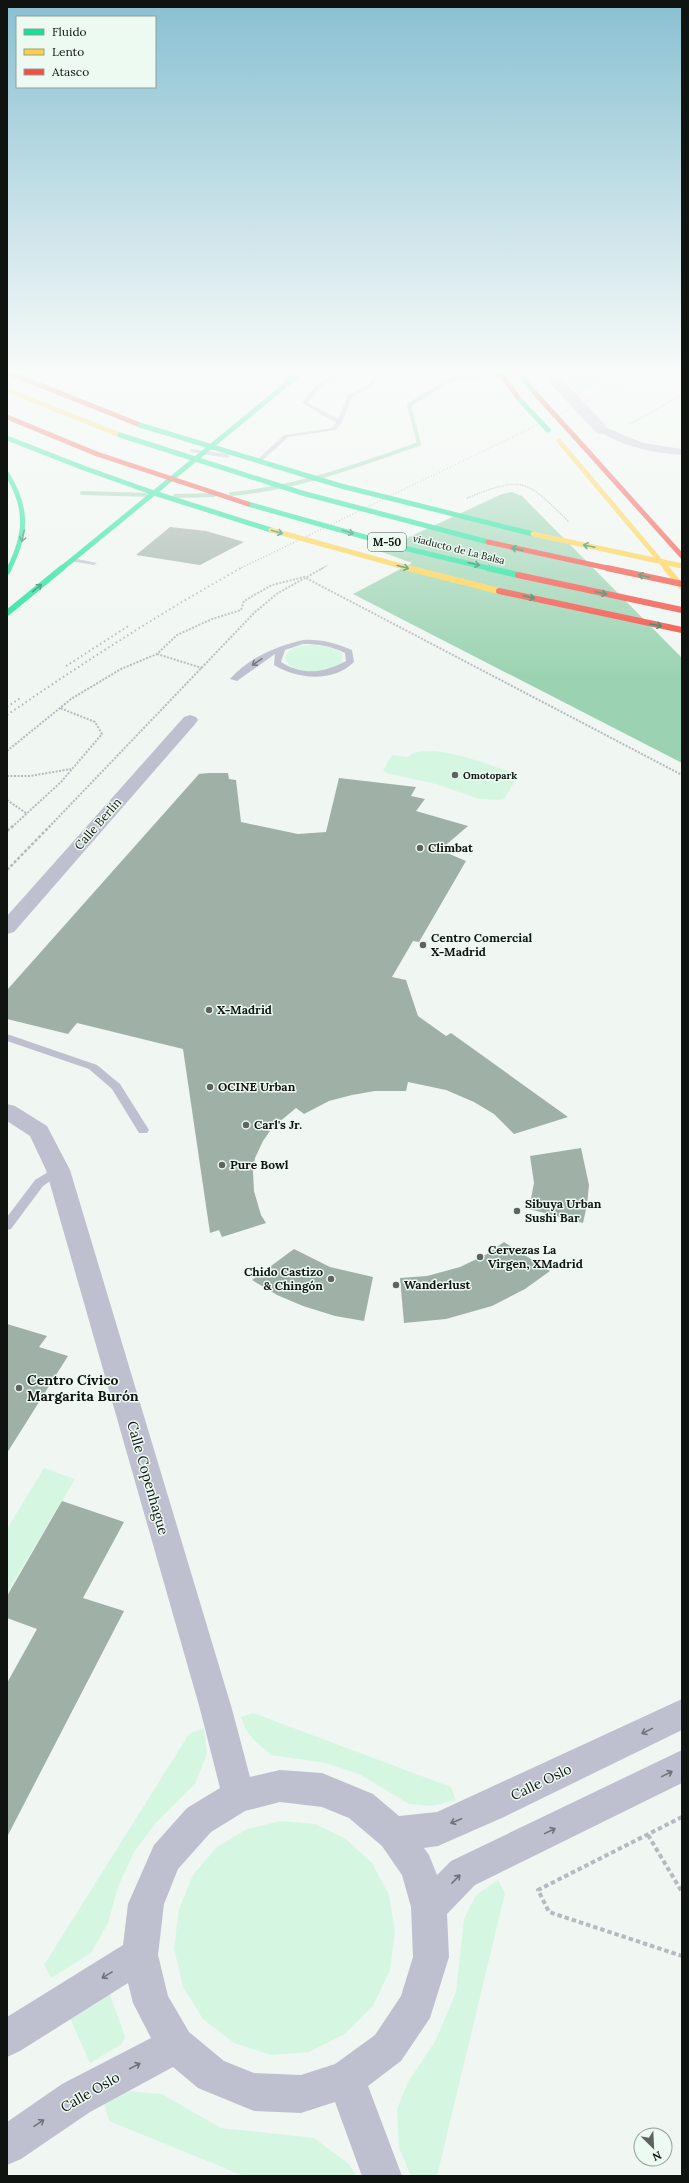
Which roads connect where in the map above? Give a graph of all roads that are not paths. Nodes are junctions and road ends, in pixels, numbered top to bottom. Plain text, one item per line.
1 (98, 473) edge
2 (154, 473) edge
3 (163, 473) edge
4 (180, 473) edge
5 (233, 473) edge
6 (296, 473) edge
7 (586, 473) edge
8 (607, 473) edge
9 (7, 474) edge
10 (137, 493) dead end
11 (682, 556) edge
12 (72, 560) junction
13 (94, 563) dead end
14 (682, 566) edge
15 (7, 572) edge
16 (682, 585) edge
17 (682, 610) edge
18 (7, 613) edge
19 (682, 630) edge
20 (282, 648) junction
21 (234, 679) dead end
22 (190, 720) dead end
23 (7, 928) edge
24 (7, 1037) edge
25 (7, 1111) edge
26 (143, 1130) dead end
27 (58, 1170) junction
28 (7, 1226) edge
29 (682, 1714) edge
30 (682, 1766) edge
31 (239, 1796) junction
32 (394, 1834) junction
33 (429, 1907) junction
34 (140, 1955) junction
35 (7, 2038) edge
36 (176, 2045) junction
37 (346, 2079) junction
38 (7, 2145) edge
39 (382, 2176) edge

1 -> 19 main road, bridge
2 -> 17 main road, viaducto de La Balsa / M-50, bridge
3 - 10 main road
4 - 12 main road, bridge
16 -> 5 main road, viaducto de La Balsa / M-50, bridge
14 -> 6 main road, bridge
7 - 16 main road, bridge
8 - 11 main road, bridge
9 -> 15 main road
12 - 13 lane
18 -> 12 main road
20 - 20 lane
20 -> 21 lane
22 - 23 street, Calle Berlín
24 - 26 lane
25 - 27 street, Calle Copenhague
27 - 28 lane
27 - 31 street, Calle Copenhague
29 -> 32 street, Calle Oslo
33 -> 30 street
31 - 32 street
31 - 34 street
32 - 33 street
33 - 37 street
34 -> 35 street
34 - 36 street
36 - 37 street
38 -> 36 street, Calle Oslo
37 - 39 street

